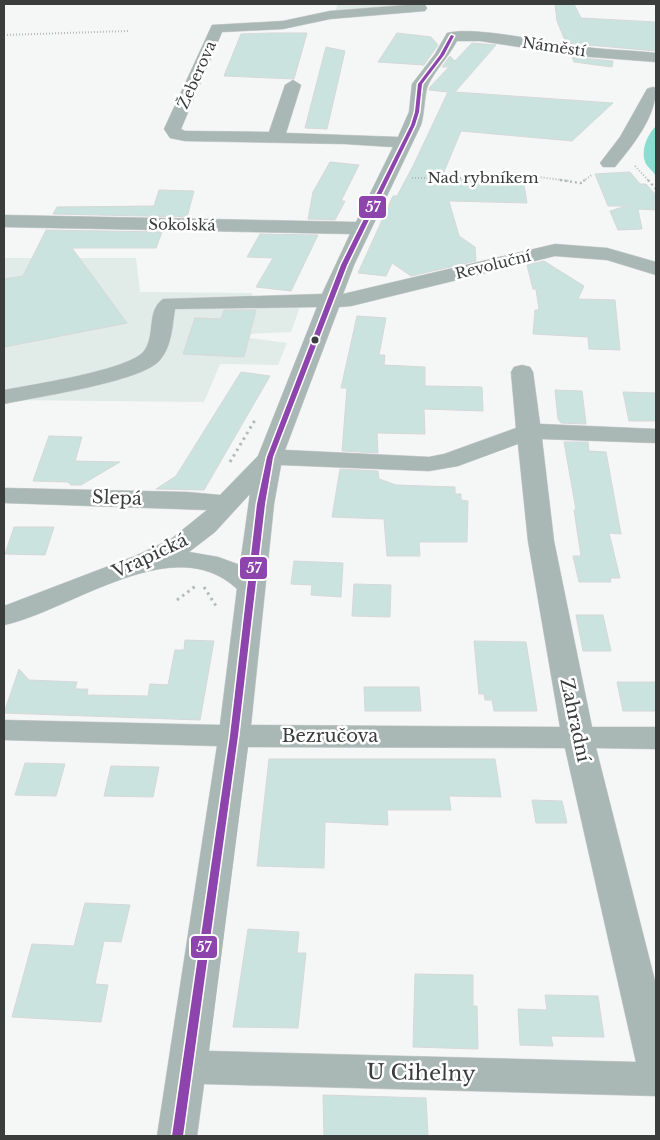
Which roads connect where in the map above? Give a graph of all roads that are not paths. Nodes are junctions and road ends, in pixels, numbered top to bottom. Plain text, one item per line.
1 (426, 13) edge
2 (452, 36) junction
3 (650, 56) edge
4 (293, 85) dead end
5 (655, 92) edge
6 (276, 137) junction
7 (404, 143) junction
8 (609, 163) road end
9 (4, 221) edge
10 (360, 228) junction
11 (656, 269) edge
12 (329, 301) junction
13 (522, 372) dead end
14 (4, 397) edge
15 (530, 430) junction
16 (656, 436) edge
17 (270, 457) junction
18 (5, 495) dead end
19 (228, 504) junction
20 (145, 562) junction
21 (252, 588) junction
22 (4, 616) edge
23 (4, 730) edge
24 (234, 736) junction
25 (578, 738) junction
26 (656, 738) edge
27 (656, 1062) edge
28 (186, 1067) junction
29 (656, 1079) edge
30 (177, 1136) edge

1 - 2 street
1 - 6 street, Žeberova
2 - 3 street, Náměstí
2 - 7 street
3 - 5 street
4 - 6 street
5 - 8 street
6 - 7 street, Žeberova
7 - 10 street
9 - 10 street, Sokolská
10 - 12 street
11 - 12 street, Revoluční
12 - 14 street, Revoluční
12 - 17 street
13 - 15 street, Zahradní
15 - 16 street
15 - 17 street
15 - 25 street, Zahradní
17 - 19 street, Vrapická
17 - 21 street
18 - 19 street, Slepá
19 - 20 street, Vrapická
20 - 21 street
20 - 22 street, Vrapická
21 - 24 street
23 - 24 street, Bezručova
24 - 25 street, Bezručova
24 - 28 street
25 - 26 street, Bezručova
25 - 27 street, Zahradní
28 - 29 street, U Cihelny
28 - 30 street

